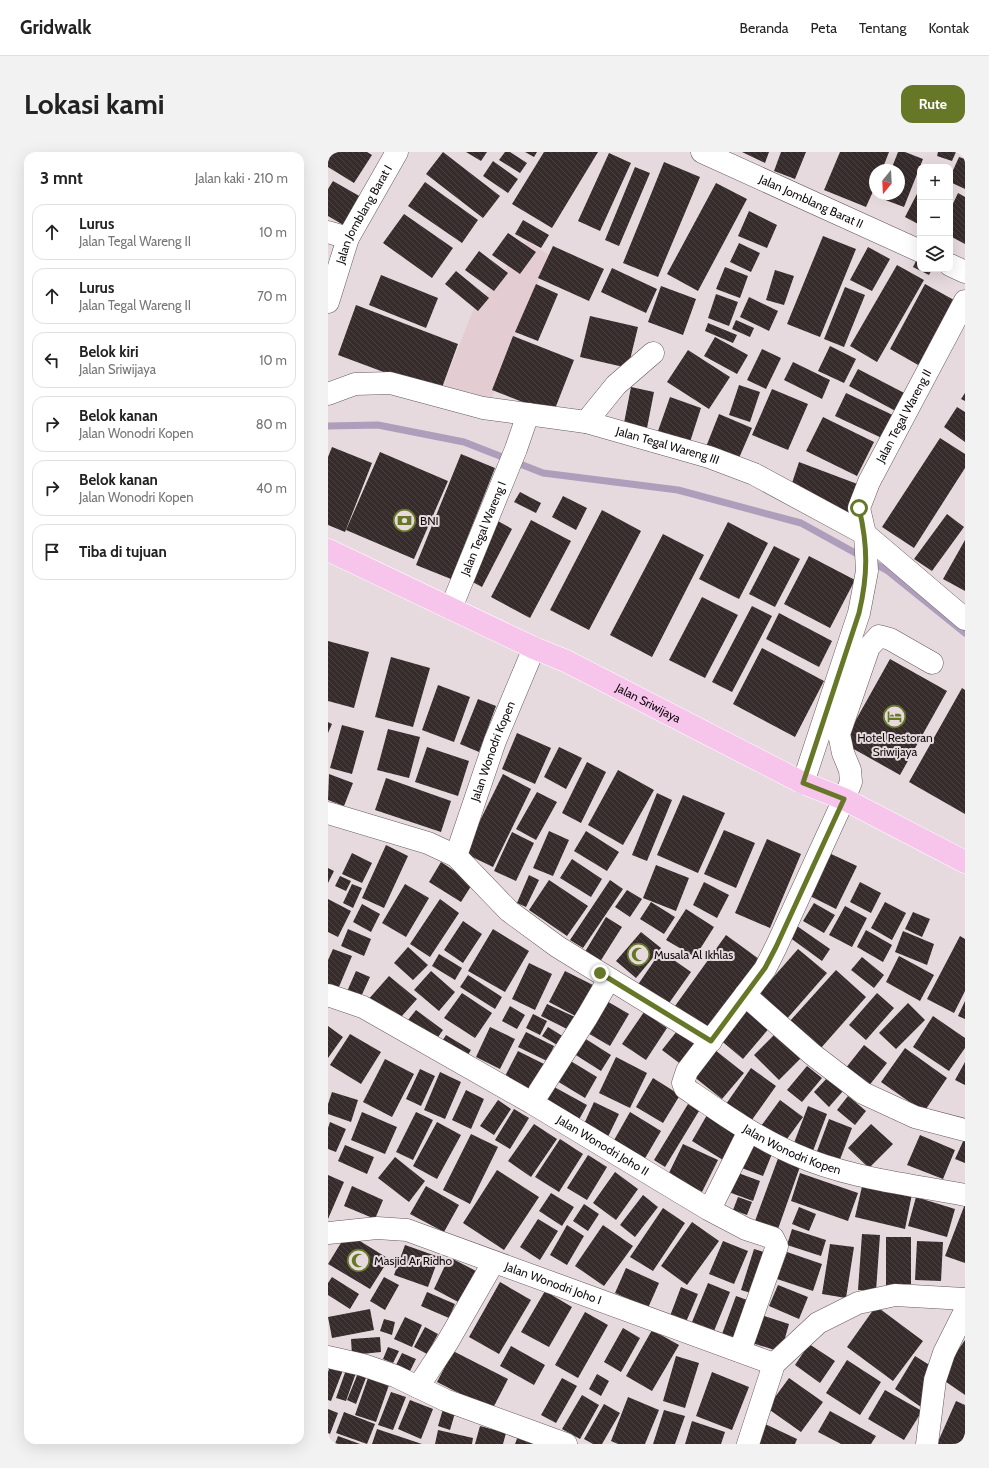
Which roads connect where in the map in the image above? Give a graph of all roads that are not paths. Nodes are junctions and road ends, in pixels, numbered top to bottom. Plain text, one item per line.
1 (397, 152) edge
2 (702, 152) edge
3 (338, 235) edge
4 (917, 250) edge
5 (953, 266) edge
6 (965, 272) edge
7 (965, 301) edge
8 (328, 302) edge
9 (653, 353) dead end
10 (328, 394) edge
11 (528, 414) junction
12 (586, 422) junction
13 (865, 540) junction
14 (328, 550) edge
15 (451, 608) junction
16 (965, 619) edge
17 (534, 648) junction
18 (932, 664) dead end
19 (803, 783) junction
20 (844, 799) junction
21 (328, 813) edge
22 (456, 856) junction
23 (965, 862) edge
24 (609, 979) junction
25 (328, 995) edge
26 (744, 995) junction
27 (711, 1041) junction
28 (539, 1092) dead end
29 (965, 1130) edge
30 (749, 1131) junction
31 (965, 1195) edge
32 (714, 1201) dead end
33 (328, 1234) edge
34 (493, 1262) junction
35 (965, 1298) edge
36 (965, 1311) edge
37 (740, 1351) junction
38 (328, 1356) edge
39 (774, 1364) junction
40 (418, 1387) junction
41 (566, 1444) edge
42 (748, 1444) edge
43 (927, 1444) edge

1 - 3 street, Jalan Jomblang Barat I
2 - 4 street, Jalan Jomblang Barat II
3 - 8 street, Jalan Jomblang Barat I
5 - 6 street
7 - 13 street, Jalan Tegal Wareng II
9 - 12 street
10 - 11 street, Jalan Tegal Wareng III
11 - 12 street, Jalan Tegal Wareng III
11 - 15 street, Jalan Tegal Wareng I
12 - 13 street, Jalan Tegal Wareng III
13 - 16 street, Jalan Tegal Wareng III
13 - 19 street, Jalan Tegal Wareng II
14 - 15 main road, Jalan Sriwijaya
15 - 17 main road, Jalan Sriwijaya
17 - 19 main road, Jalan Sriwijaya
17 - 22 street, Jalan Wonodri Kopen
18 - 20 street, Jalan Wonodri Kopen
19 - 20 main road, Jalan Sriwijaya
20 - 23 main road, Jalan Sriwijaya
20 - 26 street, Jalan Wonodri Kopen
21 - 22 street
22 - 24 street
24 - 27 street
24 - 28 street
25 - 37 street, Jalan Wonodri Joho II
26 - 27 street, Jalan Wonodri Kopen
26 - 29 street
27 - 30 street, Jalan Wonodri Kopen
30 - 31 street, Jalan Wonodri Kopen
30 - 32 street
33 - 34 street, Jalan Wonodri Joho I
34 - 37 street, Jalan Wonodri Joho I
34 - 40 street
35 - 39 street
36 - 43 street
37 - 39 street, Jalan Wonodri Joho I
38 - 40 street
39 - 42 street
40 - 41 street

